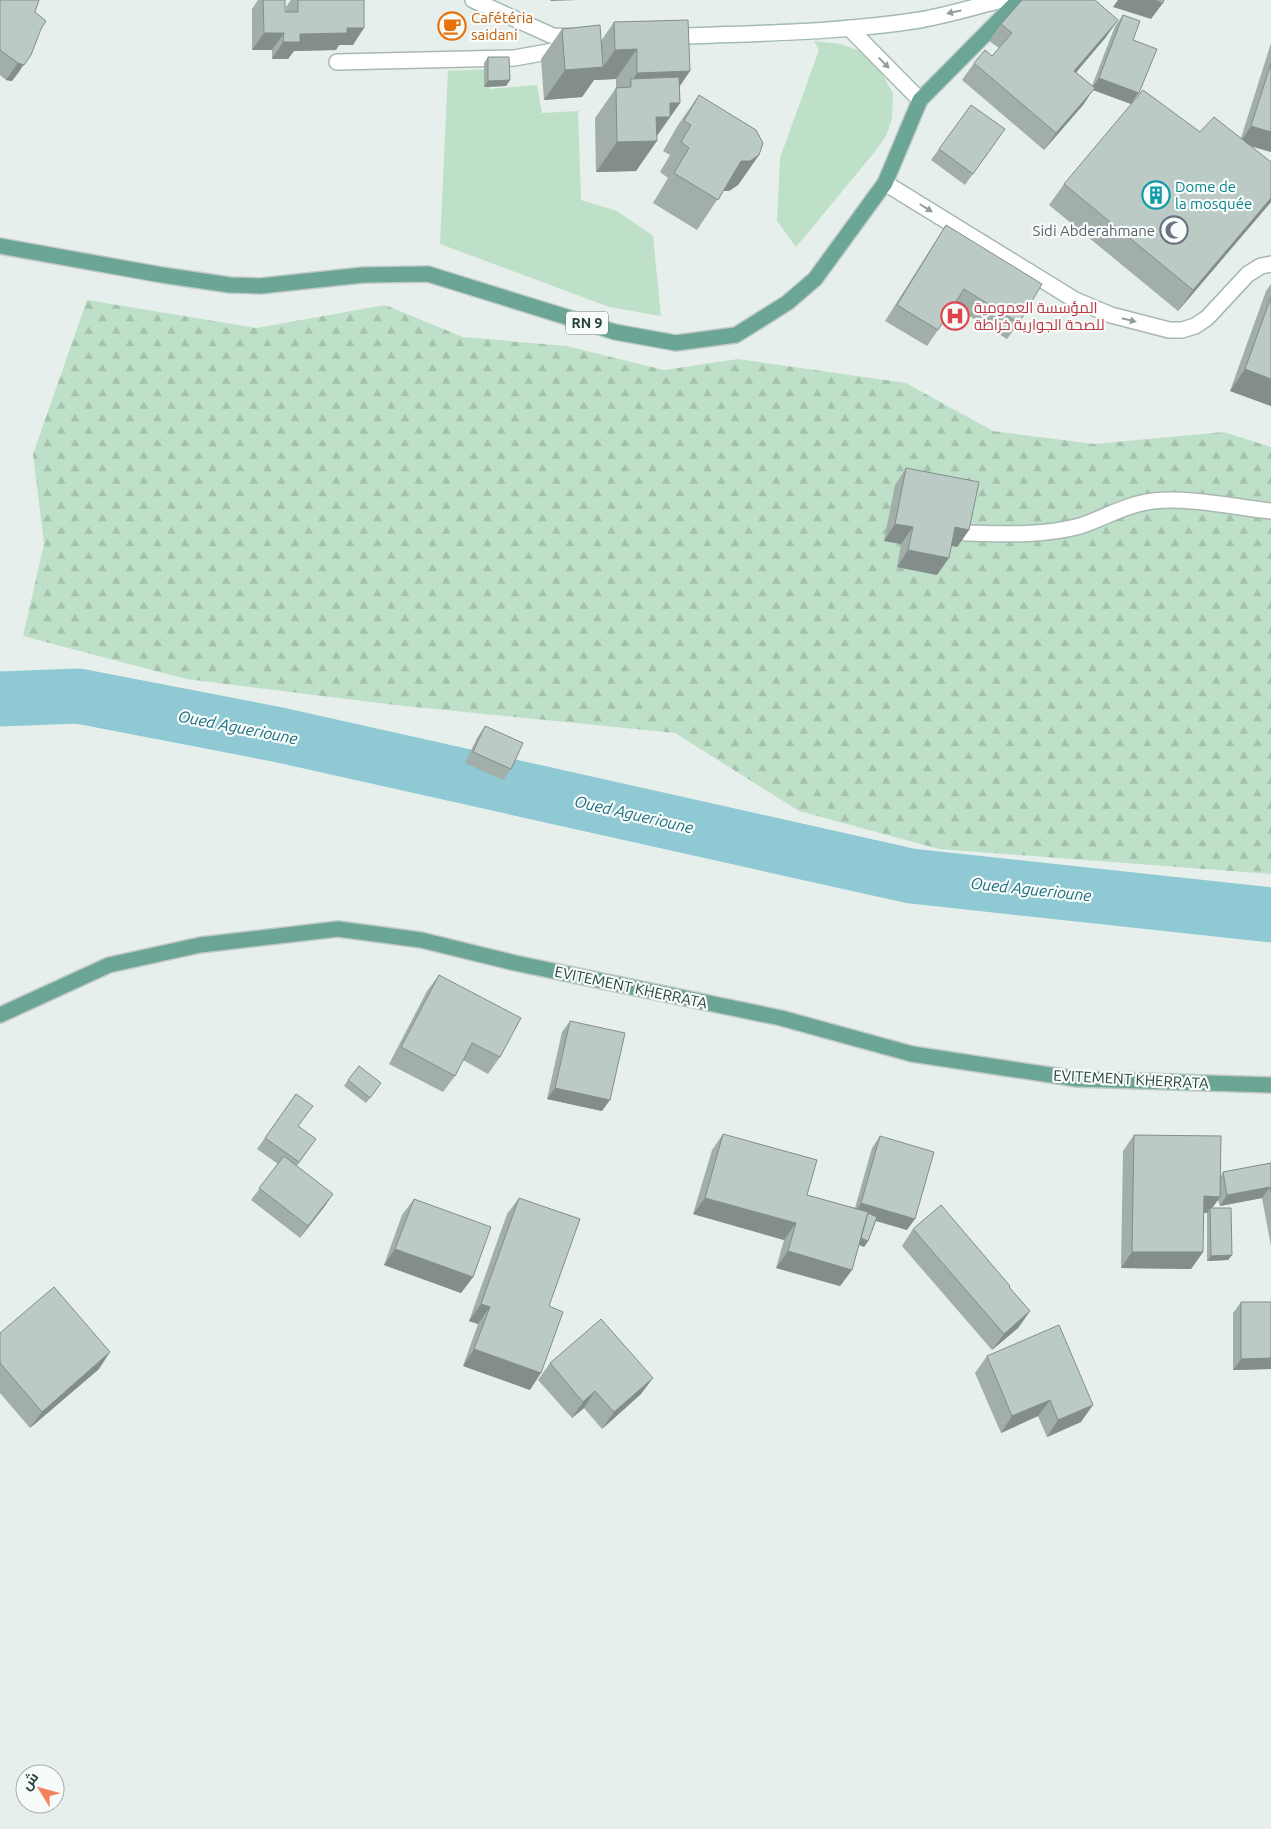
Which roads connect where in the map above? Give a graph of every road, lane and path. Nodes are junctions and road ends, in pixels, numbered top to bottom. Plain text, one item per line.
1 (473, 0) edge
2 (1001, 0) edge
3 (1019, 0) edge
4 (491, 4) edge
5 (849, 28) junction
6 (653, 38) edge
7 (337, 62) dead end
8 (920, 100) junction
9 (885, 183) junction
10 (0, 246) edge
11 (1271, 264) edge
12 (1271, 511) edge
13 (966, 533) edge
14 (0, 1015) edge
15 (1271, 1085) edge

1 - 4 street
2 -> 5 street
3 - 8 main road, RN 9
4 - 7 street
5 - 6 street
5 -> 8 street
8 - 9 main road, RN 9
9 - 10 main road, RN 9
9 -> 11 street
12 - 13 street
14 - 15 main road, EVITEMENT KHERRATA

